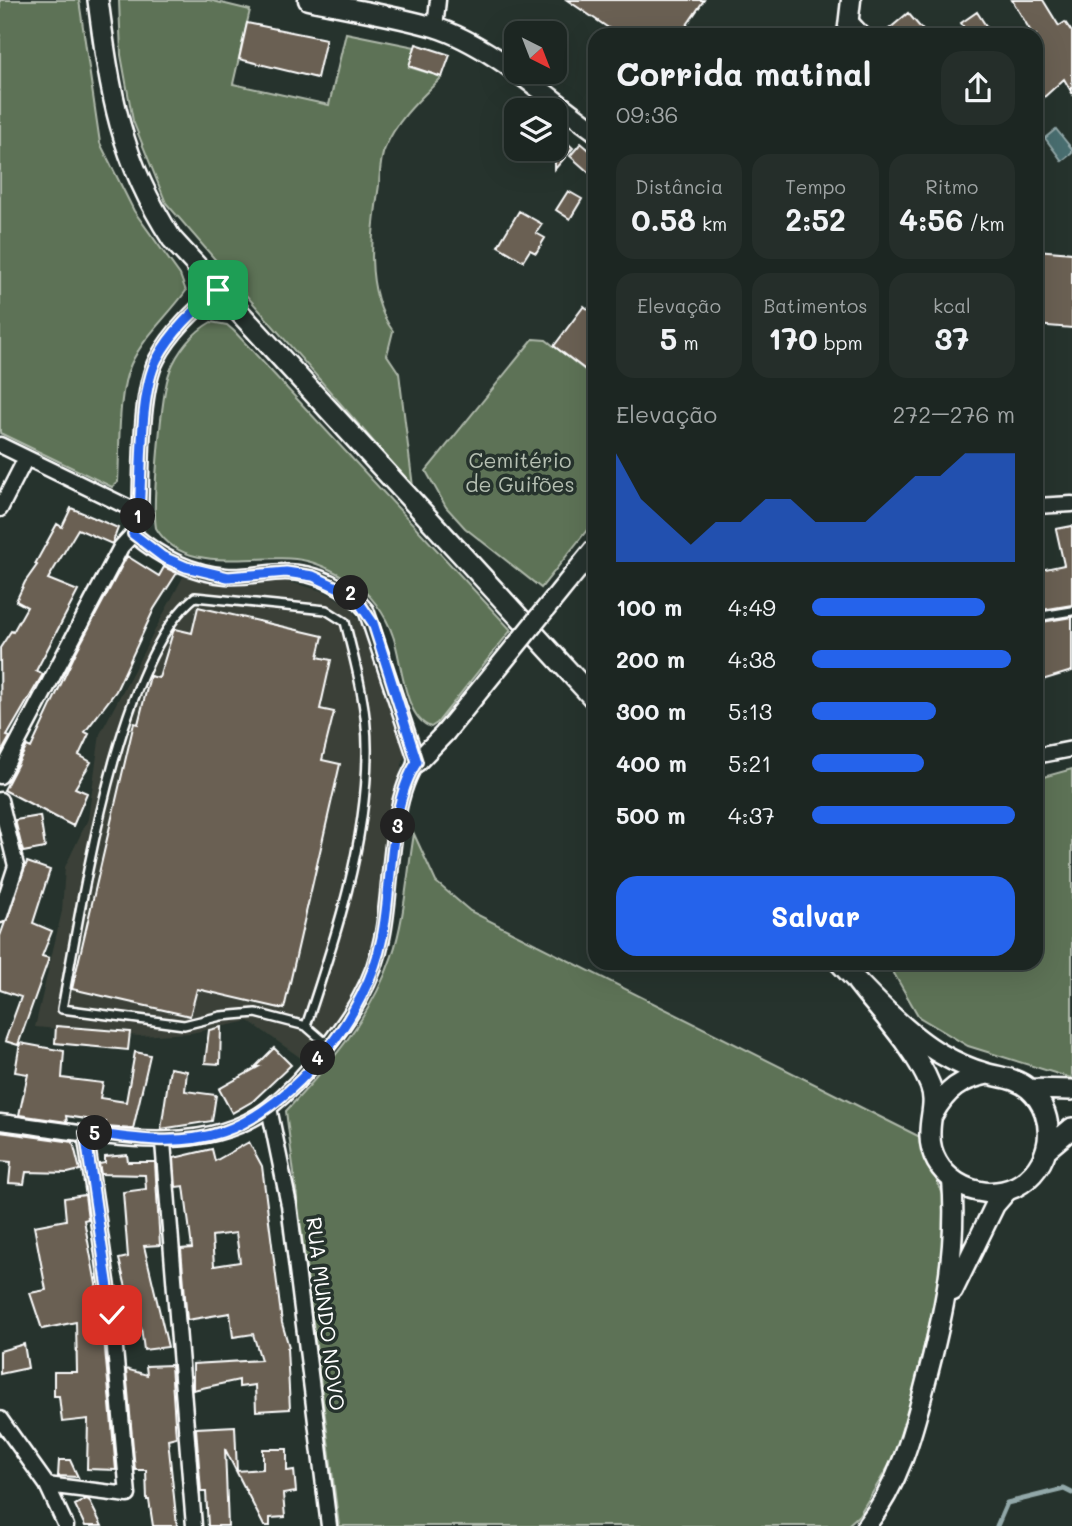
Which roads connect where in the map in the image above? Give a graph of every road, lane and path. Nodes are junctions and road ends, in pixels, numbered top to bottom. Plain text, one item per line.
1 (308, 0) edge
2 (438, 0) edge
3 (851, 0) edge
4 (98, 1) edge
5 (435, 28) junction
6 (849, 28) edge
7 (588, 126) edge
8 (218, 290) junction
9 (0, 445) edge
10 (26, 458) junction
11 (1072, 504) edge
12 (1043, 506) edge
13 (0, 509) edge
14 (139, 513) junction
15 (133, 534) junction
16 (588, 557) edge
17 (1072, 611) edge
18 (1043, 616) edge
19 (588, 692) edge
20 (1072, 748) edge
21 (1043, 754) edge
22 (417, 762) junction
23 (0, 776) edge
24 (0, 800) edge
25 (0, 915) edge
26 (846, 970) edge
27 (857, 982) junction
28 (306, 1026) junction
29 (328, 1045) junction
30 (988, 1074) junction
31 (1029, 1089) junction
32 (1072, 1090) edge
33 (269, 1108) junction
34 (933, 1114) junction
35 (0, 1122) edge
36 (1072, 1128) edge
37 (85, 1132) junction
38 (163, 1142) junction
39 (1047, 1149) junction
40 (951, 1180) junction
41 (1007, 1190) junction
42 (946, 1307) junction
43 (0, 1419) edge
44 (47, 1486) junction
45 (66, 1526) edge
46 (194, 1526) edge
47 (329, 1526) edge
48 (866, 1526) edge

1 - 5 street
2 - 5 street
3 - 6 street
4 - 8 main road
5 - 7 street
8 - 14 street
8 - 19 main road
9 - 10 street
10 - 13 street
10 - 14 street
11 - 12 street
14 - 15 street
15 - 22 street
15 - 23 street
16 - 22 street, bridge
17 - 18 lane
20 - 21 street
22 - 29 street
24 - 25 street
26 - 27 main road
27 - 30 main road
27 - 34 main road
28 - 28 lane
28 - 29 lane
29 - 33 street
30 - 31 main road
30 - 34 main road
31 - 32 main road
31 - 39 main road
33 - 38 street
33 - 47 street, RUA MUNDO NOVO
34 - 40 main road
35 - 37 street
36 - 39 main road
37 - 38 street
37 - 44 street
38 - 46 street
39 - 41 main road
40 - 41 main road
40 - 42 street
41 - 42 street
42 - 48 street
43 - 44 street
44 - 45 street

